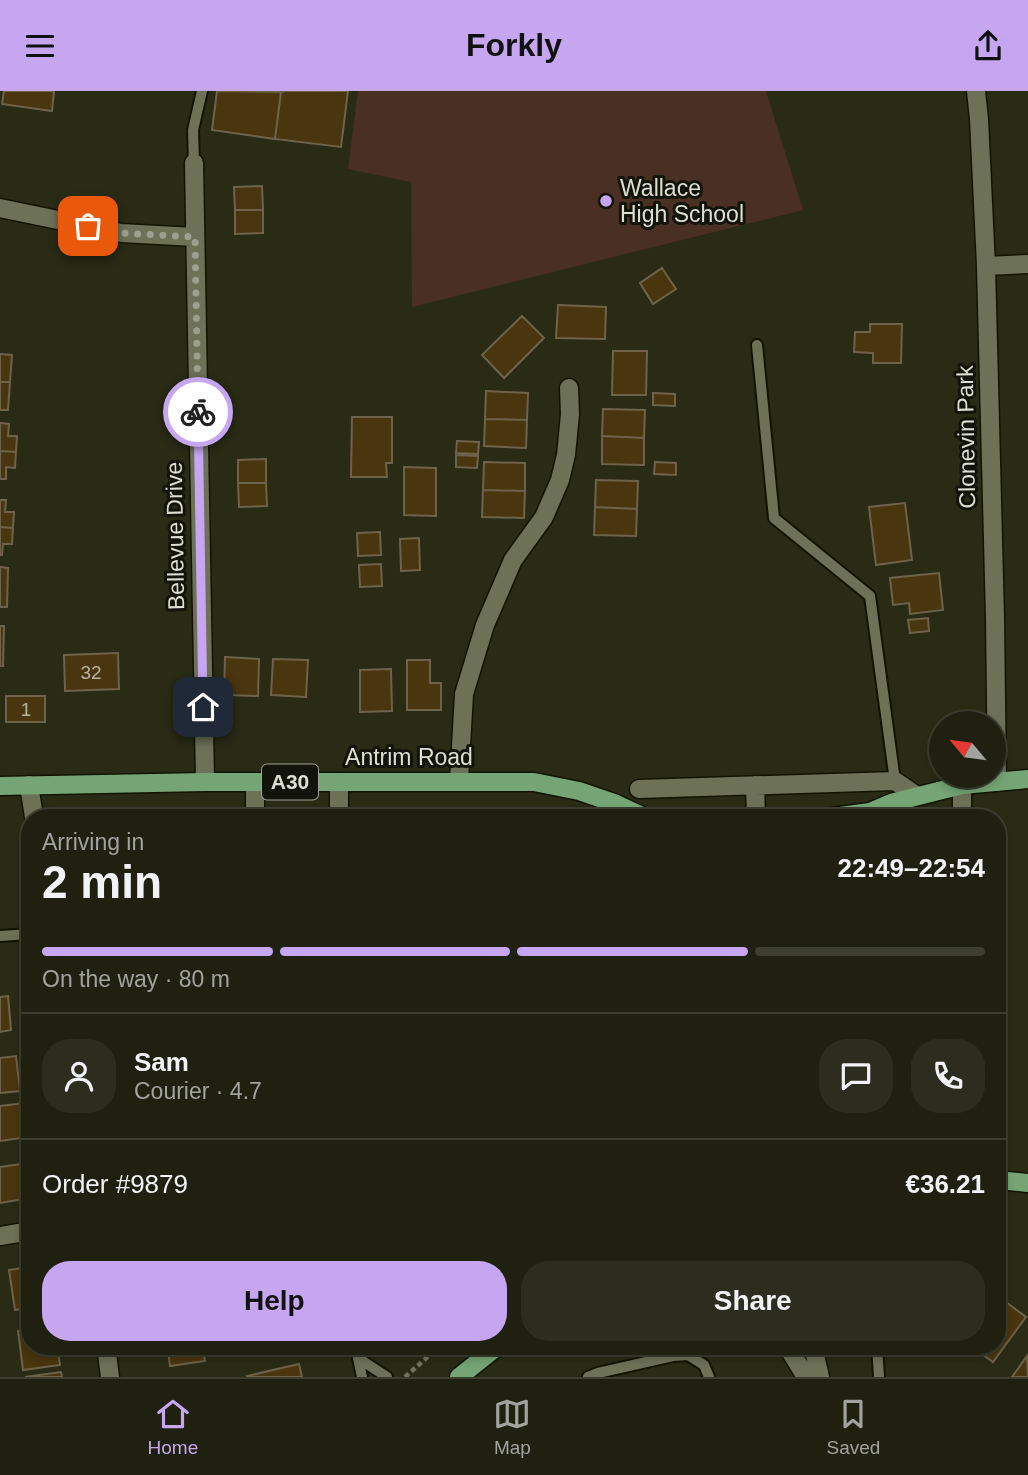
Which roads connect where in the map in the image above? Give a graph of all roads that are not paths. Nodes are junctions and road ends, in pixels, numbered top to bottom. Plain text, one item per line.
1 (202, 91) edge
2 (976, 91) edge
3 (194, 163) joint
4 (0, 208) edge
5 (195, 237) junction
6 (1028, 264) edge
7 (986, 267) junction
8 (757, 345) dead end
9 (569, 388) dead end
10 (996, 711) edge
11 (1028, 779) edge
12 (459, 781) junction
13 (895, 781) junction
14 (1006, 781) edge
15 (205, 782) junction
16 (255, 782) junction
17 (339, 782) junction
18 (29, 785) junction
19 (755, 785) junction
20 (0, 786) edge
21 (950, 788) edge
22 (962, 788) edge
23 (639, 789) dead end
24 (917, 796) junction
25 (33, 809) edge
26 (255, 809) edge
27 (339, 809) edge
28 (627, 809) edge
29 (756, 809) edge
30 (877, 809) edge
31 (962, 809) edge
32 (21, 935) edge
33 (0, 936) edge
34 (1006, 1181) edge
35 (1028, 1183) edge
36 (21, 1232) edge
37 (0, 1236) edge
38 (107, 1355) edge
39 (358, 1355) edge
40 (361, 1355) edge
41 (487, 1355) edge
42 (793, 1355) edge
43 (815, 1355) edge
44 (878, 1355) edge
45 (110, 1377) edge
46 (362, 1377) edge
47 (387, 1377) edge
48 (459, 1377) edge
49 (588, 1377) edge
50 (709, 1377) edge
51 (806, 1377) edge
52 (820, 1377) edge
53 (879, 1377) edge

1 - 3 lane
2 - 7 street, Clonevin Park
3 - 5 street, Bellevue Drive
4 - 5 street
5 - 15 street, Bellevue Drive
6 - 7 street
7 - 10 street, Clonevin Park
8 - 13 lane
9 - 12 street
11 - 14 main road
12 - 17 main road, Antrim Road / A30
12 - 28 main road, Antrim Road / A30
13 - 19 street
13 - 24 street
15 - 16 main road, Antrim Road / A30
15 - 18 main road, Antrim Road / A30
16 - 17 main road, Antrim Road / A30
16 - 26 street
17 - 27 street
18 - 20 main road, Antrim Road / A30
18 - 25 street
19 - 23 street
19 - 29 street
21 - 24 main road
22 - 31 street
24 - 30 main road
32 - 33 lane
34 - 35 main road
36 - 37 street
38 - 45 street
39 - 46 lane
40 - 47 lane
41 - 48 main road
42 - 51 street
43 - 52 street
44 - 53 lane
49 - 50 lane

